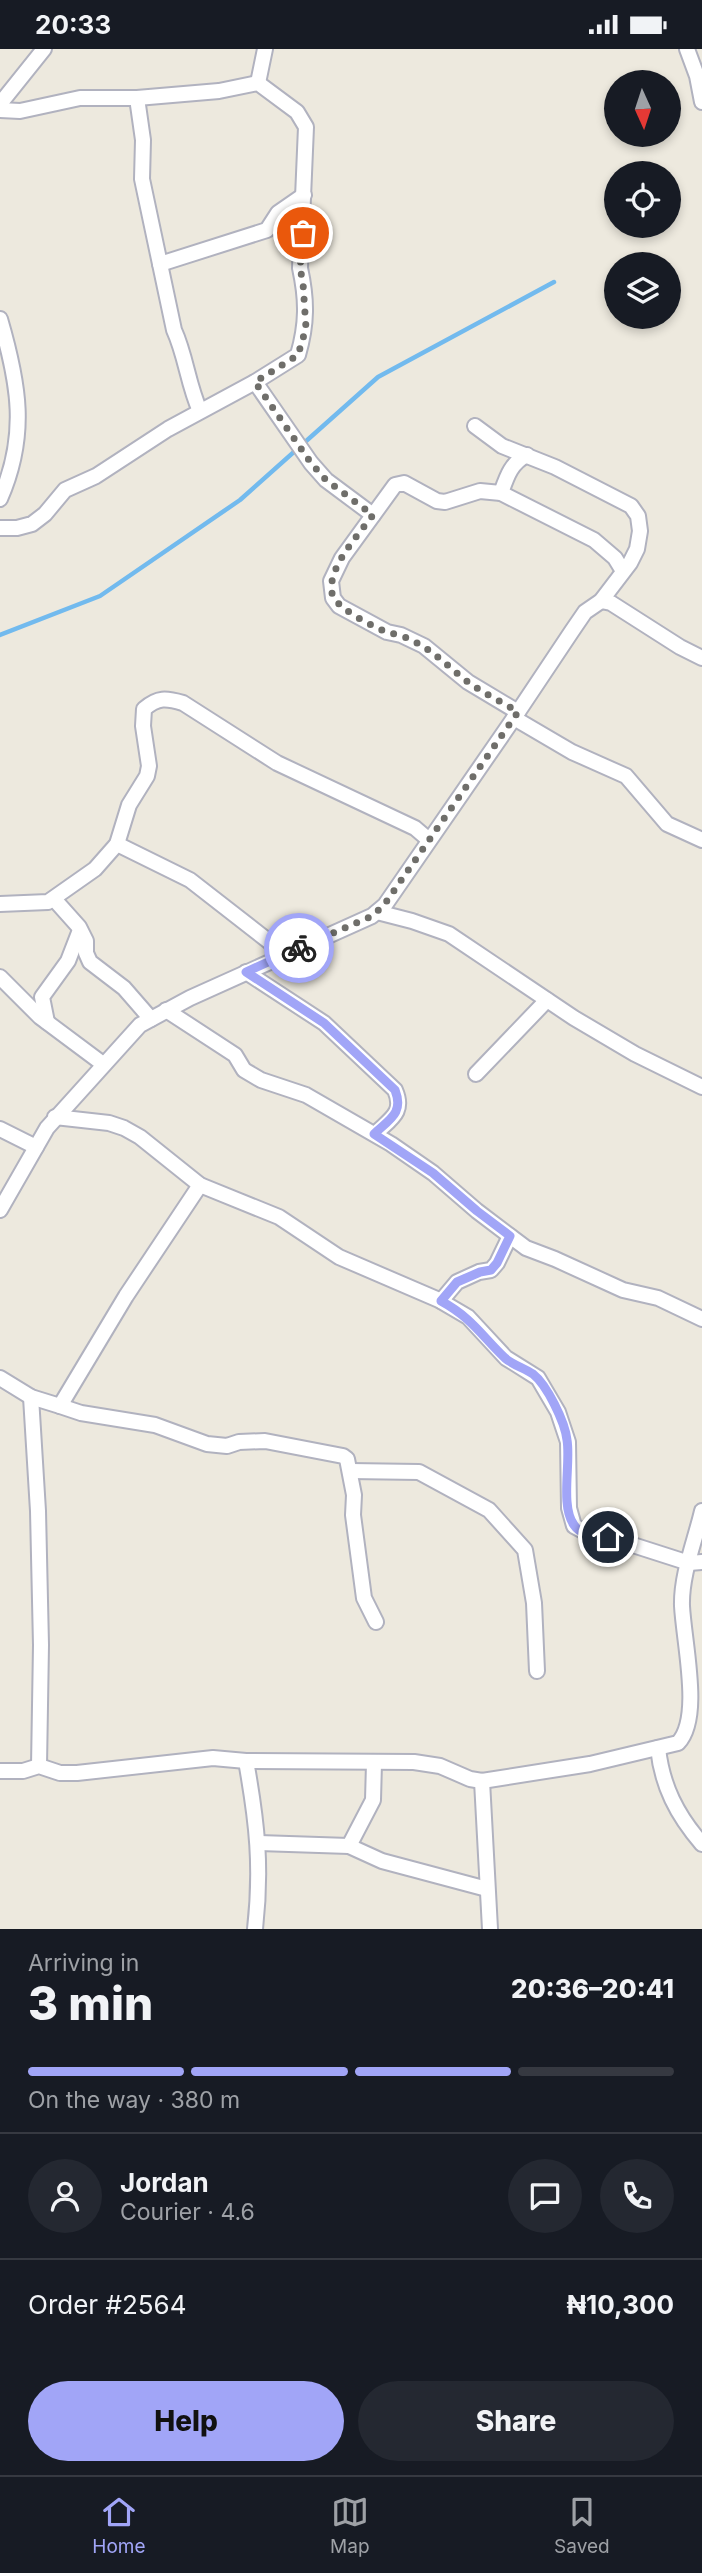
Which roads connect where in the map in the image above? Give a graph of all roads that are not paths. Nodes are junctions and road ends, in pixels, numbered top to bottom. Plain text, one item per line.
1 (44, 49) edge
2 (265, 49) edge
3 (687, 49) edge
4 (258, 83) junction
5 (137, 98) junction
6 (702, 102) edge
7 (0, 104) edge
8 (0, 110) edge
9 (304, 195) junction
10 (160, 264) junction
11 (0, 322) edge
12 (255, 382) junction
13 (200, 411) junction
14 (475, 426) dead end
15 (527, 455) junction
16 (500, 493) junction
17 (0, 499) edge
18 (373, 515) junction
19 (0, 528) edge
20 (623, 571) junction
21 (601, 601) junction
22 (702, 658) edge
23 (516, 715) junction
24 (429, 839) junction
25 (702, 840) edge
26 (117, 844) junction
27 (54, 899) junction
28 (0, 904) edge
29 (377, 912) junction
30 (80, 930) junction
31 (285, 954) junction
32 (246, 972) junction
33 (0, 977) edge
34 (547, 1000) junction
35 (166, 1010) junction
36 (151, 1019) junction
37 (47, 1022) junction
38 (103, 1064) junction
39 (476, 1074) dead end
40 (702, 1087) edge
41 (55, 1117) junction
42 (0, 1129) edge
43 (374, 1134) junction
44 (36, 1147) junction
45 (200, 1185) junction
46 (0, 1210) edge
47 (510, 1236) junction
48 (441, 1301) junction
49 (702, 1319) edge
50 (0, 1378) edge
51 (31, 1397) junction
52 (60, 1406) junction
53 (350, 1471) junction
54 (702, 1511) edge
55 (696, 1562) edge
56 (376, 1622) dead end
57 (537, 1671) dead end
58 (658, 1748) junction
59 (246, 1761) junction
60 (374, 1763) junction
61 (39, 1766) junction
62 (0, 1771) edge
63 (482, 1781) junction
64 (259, 1843) junction
65 (702, 1844) edge
66 (349, 1846) junction
67 (487, 1889) junction
68 (255, 1929) edge
69 (489, 1929) edge

1 - 7 street
2 - 4 street
3 - 6 street
4 - 5 street
4 - 9 street
5 - 8 street
5 - 10 street
9 - 10 street
9 - 12 street
10 - 13 street
11 - 17 street
12 - 13 street
12 - 18 street
13 - 19 street
14 - 15 street
15 - 16 street
15 - 20 street
16 - 18 street
16 - 20 street
18 - 23 street
20 - 21 street
21 - 22 street
21 - 23 street
23 - 24 street
23 - 25 street
24 - 26 street
24 - 29 street
26 - 27 street
26 - 31 street
27 - 28 street
27 - 30 street
29 - 31 street
29 - 34 street
30 - 36 street
30 - 37 street
31 - 32 street
32 - 35 street
32 - 43 street
33 - 37 street
34 - 39 street
34 - 40 street
35 - 36 street
35 - 43 street
36 - 38 street
37 - 38 street
38 - 41 street
41 - 44 street
41 - 45 street
42 - 44 street
43 - 47 street
44 - 46 street
45 - 48 street
45 - 52 street
47 - 48 street
47 - 49 street
48 - 55 street
50 - 51 street
51 - 52 street
51 - 61 street
52 - 53 street
53 - 56 street
53 - 57 street
54 - 55 street
55 - 58 street
58 - 63 street
58 - 65 street
59 - 60 street
59 - 61 street
59 - 64 street
60 - 63 street
60 - 66 street
61 - 62 street
63 - 67 street
64 - 66 street
64 - 68 street
66 - 67 street
67 - 69 street

